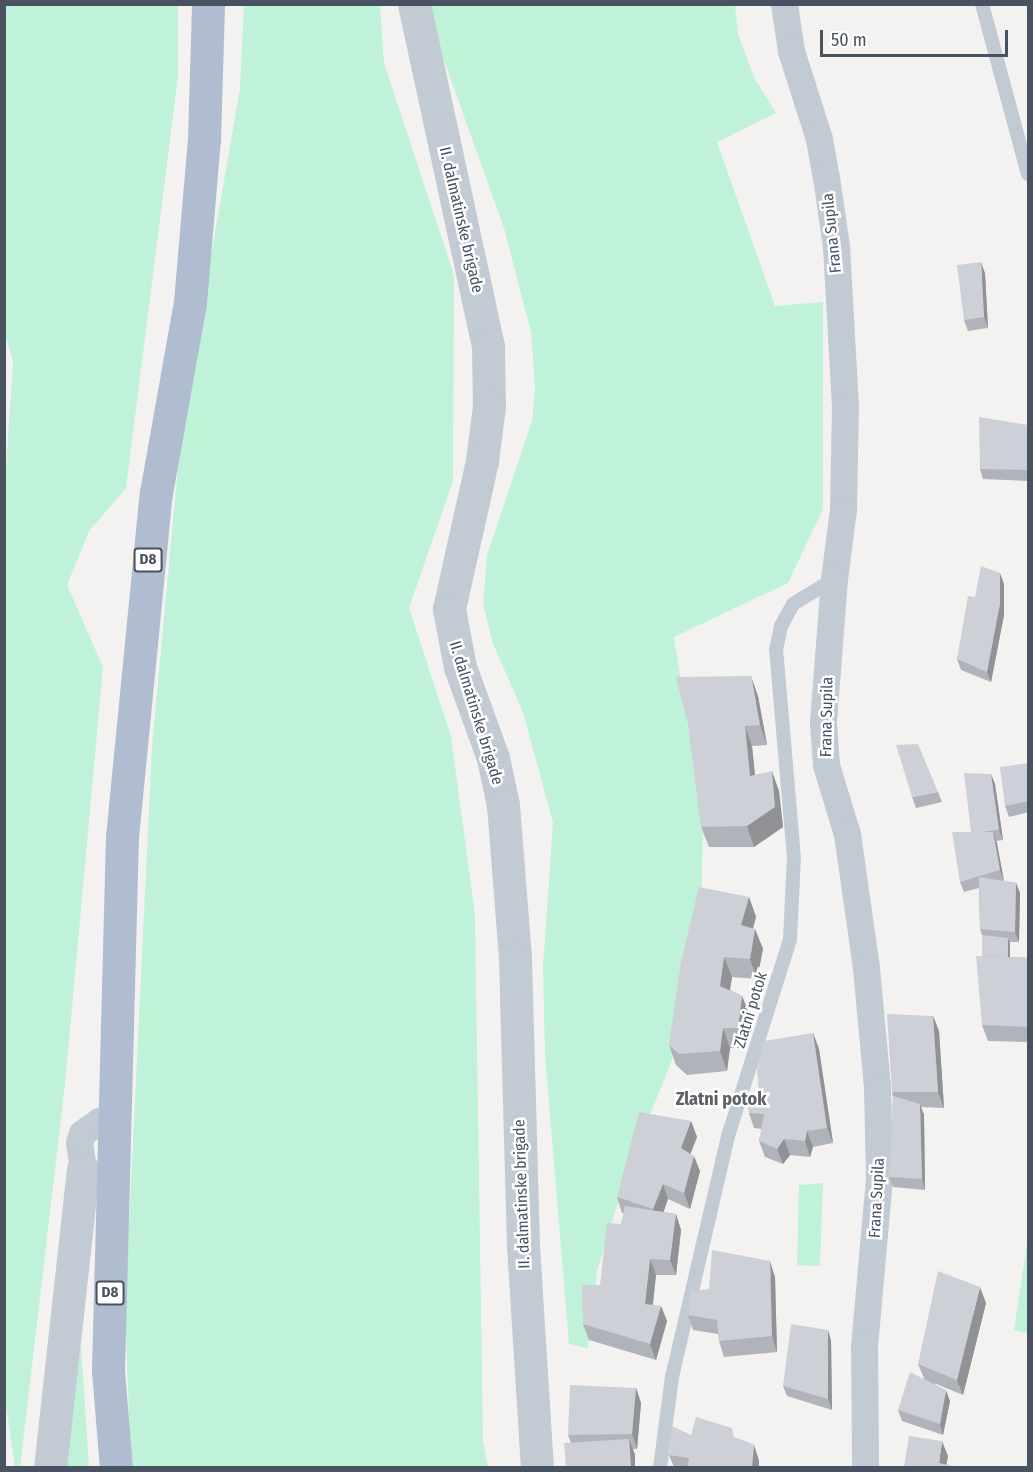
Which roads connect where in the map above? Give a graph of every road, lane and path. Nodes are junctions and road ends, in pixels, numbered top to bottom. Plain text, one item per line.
1 (208, 4) edge
2 (414, 4) edge
3 (784, 4) edge
4 (982, 4) edge
5 (1029, 174) edge
6 (834, 579) junction
7 (115, 1118) junction
8 (83, 1170) joint
9 (50, 1467) edge
10 (116, 1467) edge
11 (537, 1467) edge
12 (660, 1467) edge
13 (865, 1467) edge

1 - 7 main road, D8
2 - 11 street, II. dalmatinske brigade
3 - 6 street, Frana Supila
4 - 5 lane
6 - 12 lane, Zlatni potok
6 - 13 street, Frana Supila
7 - 8 street
7 - 10 main road, D8
8 - 9 street

